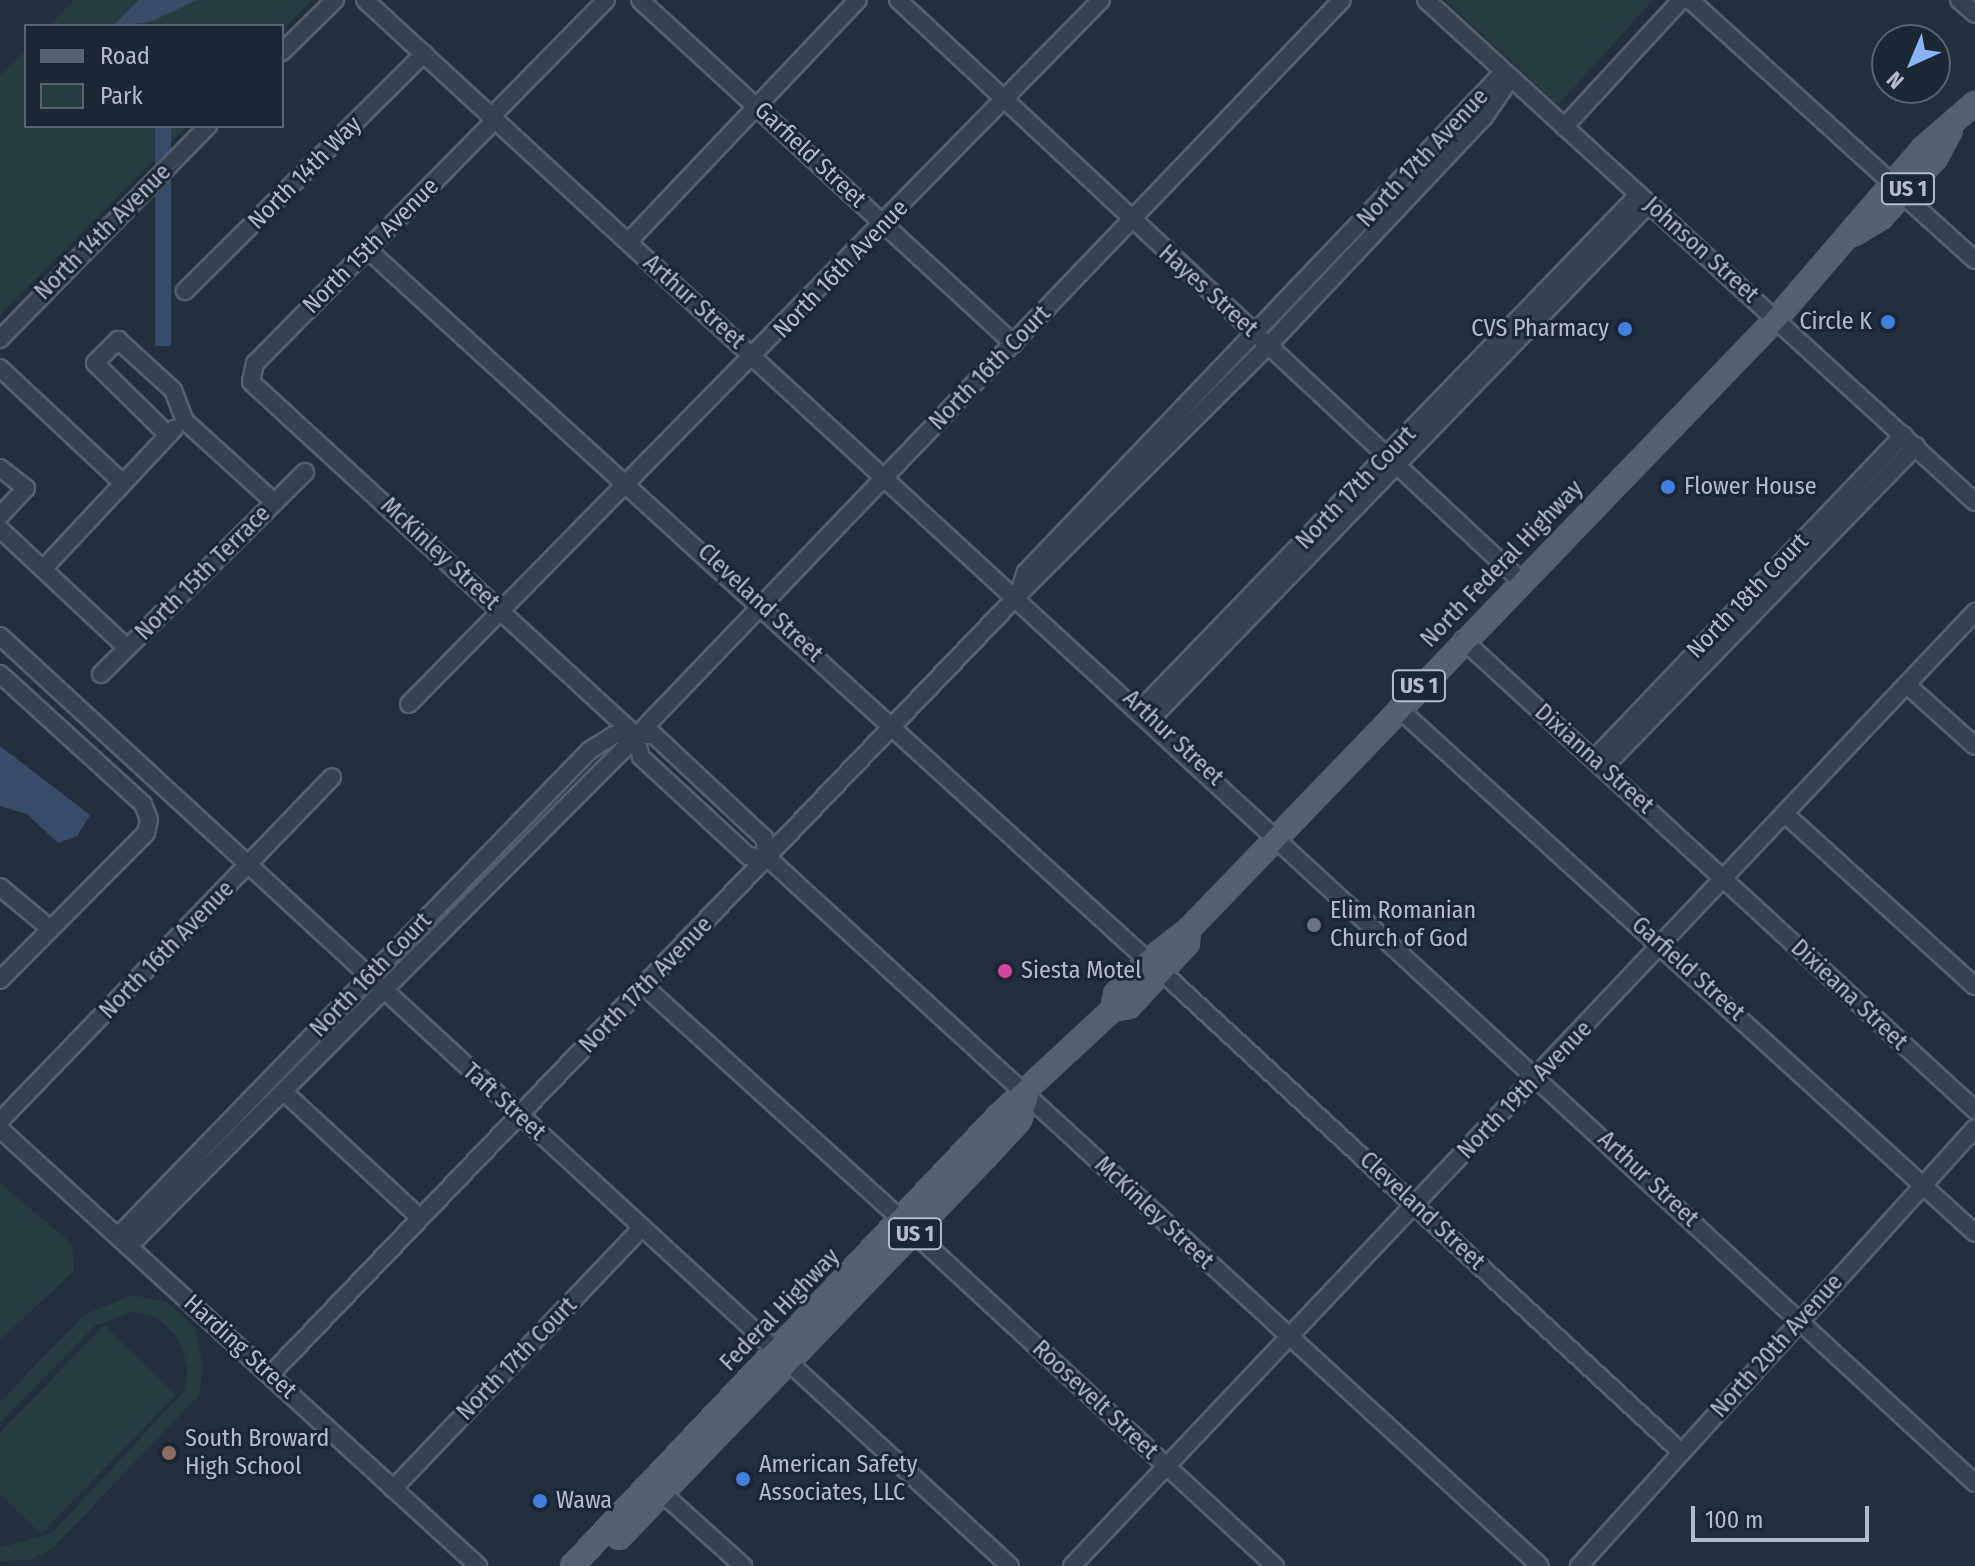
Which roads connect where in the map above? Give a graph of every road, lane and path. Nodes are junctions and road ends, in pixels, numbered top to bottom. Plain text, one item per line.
1 (335, 0) edge
2 (365, 0) edge
3 (606, 0) edge
4 (640, 0) edge
5 (858, 0) edge
6 (898, 0) edge
7 (1101, 0) edge
8 (1342, 0) edge
9 (1426, 0) edge
10 (1681, 0) edge
11 (1690, 0) edge
12 (1959, 0) edge
13 (1975, 14) edge
14 (284, 50) edge
15 (424, 54) junction
16 (1511, 78) junction
17 (1002, 101) junction
18 (1975, 103) edge
19 (757, 106) junction
20 (493, 118) junction
21 (1564, 127) junction
22 (206, 128) edge
23 (1897, 188) junction
24 (1644, 199) junction
25 (1132, 221) junction
26 (885, 224) junction
27 (628, 242) junction
28 (368, 250) junction
29 (1975, 260) edge
30 (185, 291) dead end
31 (1777, 318) junction
32 (0, 339) edge
33 (1262, 341) junction
34 (1014, 344) junction
35 (755, 358) junction
36 (0, 368) edge
37 (248, 373) joint
38 (185, 421) junction
39 (167, 434) junction
40 (1910, 440) junction
41 (1391, 462) junction
42 (1, 466) edge
43 (305, 472) dead end
44 (885, 477) junction
45 (627, 481) junction
46 (122, 482) junction
47 (274, 502) junction
48 (1975, 502) edge
49 (0, 516) edge
50 (0, 529) edge
51 (43, 569) junction
52 (1520, 580) junction
53 (1018, 595) junction
54 (762, 606) junction
55 (501, 610) junction
56 (1975, 612) edge
57 (0, 636) edge
58 (1463, 640) junction
59 (127, 648) junction
60 (0, 674) edge
61 (101, 674) dead end
62 (1907, 685) junction
63 (409, 704) dead end
64 (1398, 708) junction
65 (608, 709) junction
66 (1146, 714) junction
67 (893, 726) junction
68 (634, 734) junction
69 (600, 742) junction
70 (1975, 746) edge
71 (1598, 764) junction
72 (332, 777) dead end
73 (1785, 814) junction
74 (1277, 835) junction
75 (768, 858) junction
76 (248, 867) junction
77 (1724, 879) junction
78 (0, 887) edge
79 (48, 927) junction
80 (1189, 929) joint
81 (1662, 946) junction
82 (1155, 966) junction
83 (368, 977) junction
84 (0, 980) edge
85 (1975, 986) edge
86 (645, 987) junction
87 (382, 990) junction
88 (1538, 1076) junction
89 (284, 1092) junction
90 (1028, 1095) junction
91 (1975, 1110) edge
92 (518, 1117) junction
93 (0, 1121) edge
94 (1975, 1128) edge
95 (0, 1129) edge
96 (1923, 1184) junction
97 (1416, 1204) junction
98 (420, 1218) junction
99 (908, 1226) junction
100 (641, 1229) junction
101 (1975, 1233) edge
102 (124, 1241) junction
103 (1800, 1321) junction
104 (1289, 1338) junction
105 (784, 1359) junction
106 (271, 1374) junction
107 (1681, 1452) junction
108 (1167, 1467) junction
109 (1975, 1483) edge
110 (393, 1489) junction
111 (663, 1494) junction
112 (478, 1566) edge
113 (572, 1566) edge
114 (591, 1566) edge
115 (743, 1566) edge
116 (1010, 1566) edge
117 (1072, 1566) edge
118 (1275, 1566) edge
119 (1540, 1566) edge
120 (1579, 1566) edge

1 - 14 street
2 - 15 street, Arthur Street
3 - 20 street, North 15th Avenue
4 - 19 street, Garfield Street
5 - 19 street
6 - 17 street, Hayes Street
7 - 17 street, North 16th Avenue
8 - 25 street, North 16th Court
9 - 16 street, Johnson Street
10 - 21 street
11 - 23 street
12 - 13 street
15 - 20 street, Arthur Street
15 - 30 street, North 14th Way
16 - 21 street, Johnson Street
16 - 33 street, North 17th Avenue
17 - 25 street, Hayes Street
17 - 26 street, North 16th Avenue
18 - 23 main road, North Federal Highway / US 1
19 - 26 street, Garfield Street
19 - 27 street
20 - 27 street, Arthur Street
20 - 28 street, North 15th Avenue
21 - 24 street, Johnson Street
22 - 32 street, North 14th Avenue
23 - 29 street
23 - 31 main road, North Federal Highway / US 1
24 - 31 street, Johnson Street
24 - 41 street, North 17th Court
25 - 33 street, Hayes Street
25 - 34 street, North 16th Court
26 - 34 street, Garfield Street
26 - 35 street, North 16th Avenue
27 - 35 street, Arthur Street
28 - 37 street, North 15th Avenue
28 - 45 street, Cleveland Street
31 - 40 street, Johnson Street
31 - 52 main road, North Federal Highway / US 1
33 - 41 street, Hayes Street
33 - 53 street, North 17th Avenue
34 - 44 street, North 16th Court
35 - 44 street, Arthur Street
35 - 45 street, North 16th Avenue
36 - 46 street
37 - 55 street, McKinley Street
38 - 39 street
38 - 39 street
38 - 47 street
39 - 46 street
40 - 48 street, Johnson Street
40 - 71 street, North 18th Court
41 - 52 street, Hayes Street
41 - 66 street, North 17th Court
42 - 49 street
43 - 47 street, North 15th Terrace
44 - 53 street, Arthur Street
44 - 54 street, North 16th Court
45 - 54 street, Cleveland Street
45 - 55 street, North 16th Avenue
46 - 51 street
47 - 59 street, North 15th Terrace
50 - 51 street
51 - 59 street
52 - 58 main road, North Federal Highway / US 1
53 - 66 street, Arthur Street
53 - 67 street, North 17th Avenue
54 - 67 street, Cleveland Street
54 - 68 street, North 16th Court
55 - 63 street, North 16th Avenue
55 - 65 street, McKinley Street
56 - 62 street, North 19th Avenue
57 - 76 street, Taft Street
58 - 64 main road, North Federal Highway / US 1
58 - 71 street, Dixianna Street
59 - 61 street, North 15th Terrace
60 - 79 street
62 - 70 street
62 - 73 street, North 19th Avenue
64 - 74 main road, North Federal Highway / US 1
64 - 81 street, Garfield Street
65 - 68 street, McKinley Street
65 - 69 street
66 - 74 street, Arthur Street
67 - 75 street, North 17th Avenue
67 - 82 street, Cleveland Street
68 - 69 street
68 - 75 street, McKinley Street
68 - 75 street, McKinley Street
68 - 87 street, North 16th Court
69 - 83 street, North 16th Court
71 - 77 street, Dixianna Street
72 - 76 street, North 16th Avenue
73 - 77 street, North 19th Avenue
73 - 85 street
74 - 80 main road, North Federal Highway / US 1
74 - 88 street, Arthur Street
75 - 86 street, North 17th Avenue
75 - 90 street, McKinley Street
76 - 83 street, Taft Street
76 - 93 street, North 16th Avenue
77 - 81 street, North 19th Avenue
77 - 91 street, Dixieana Street
78 - 79 street
79 - 84 street
80 - 82 main road, Federal Highway / US 1
81 - 88 street, North 19th Avenue
81 - 96 street, Garfield Street
82 - 90 main road, Federal Highway / US 1
82 - 97 street, Cleveland Street
83 - 87 street, Taft Street
83 - 102 street, North 16th Court
86 - 92 street, North 17th Avenue
86 - 99 street, Roosevelt Street
87 - 89 street, North 16th Court
87 - 92 street, Taft Street
88 - 97 street, North 19th Avenue
88 - 103 street, Arthur Street
89 - 98 street
89 - 102 street, North 16th Court
90 - 99 main road, Federal Highway / US 1
90 - 104 street, McKinley Street
92 - 98 street, North 17th Avenue
92 - 100 street, Taft Street
94 - 96 street, North 20th Avenue
95 - 102 street, Harding Street
96 - 101 street, Garfield Street
96 - 103 street, North 20th Avenue
97 - 104 street, North 19th Avenue
97 - 107 street, Cleveland Street
98 - 106 street, North 17th Avenue
99 - 105 main road, Federal Highway / US 1
99 - 108 street, Roosevelt Street
100 - 105 street, Taft Street
100 - 110 street, North 17th Court
102 - 106 street, Harding Street
103 - 107 street, North 20th Avenue
103 - 109 street, Arthur Street
104 - 108 street, North 19th Avenue
104 - 119 street, McKinley Street
105 - 111 main road, Federal Highway / US 1
105 - 113 main road, Federal Highway / US 1
105 - 116 street, Taft Street
106 - 110 street, Harding Street
107 - 120 street, North 20th Avenue
108 - 117 street, North 19th Avenue
108 - 118 street, Roosevelt Street
110 - 112 street, Harding Street
111 - 114 main road, Federal Highway / US 1
111 - 115 street

